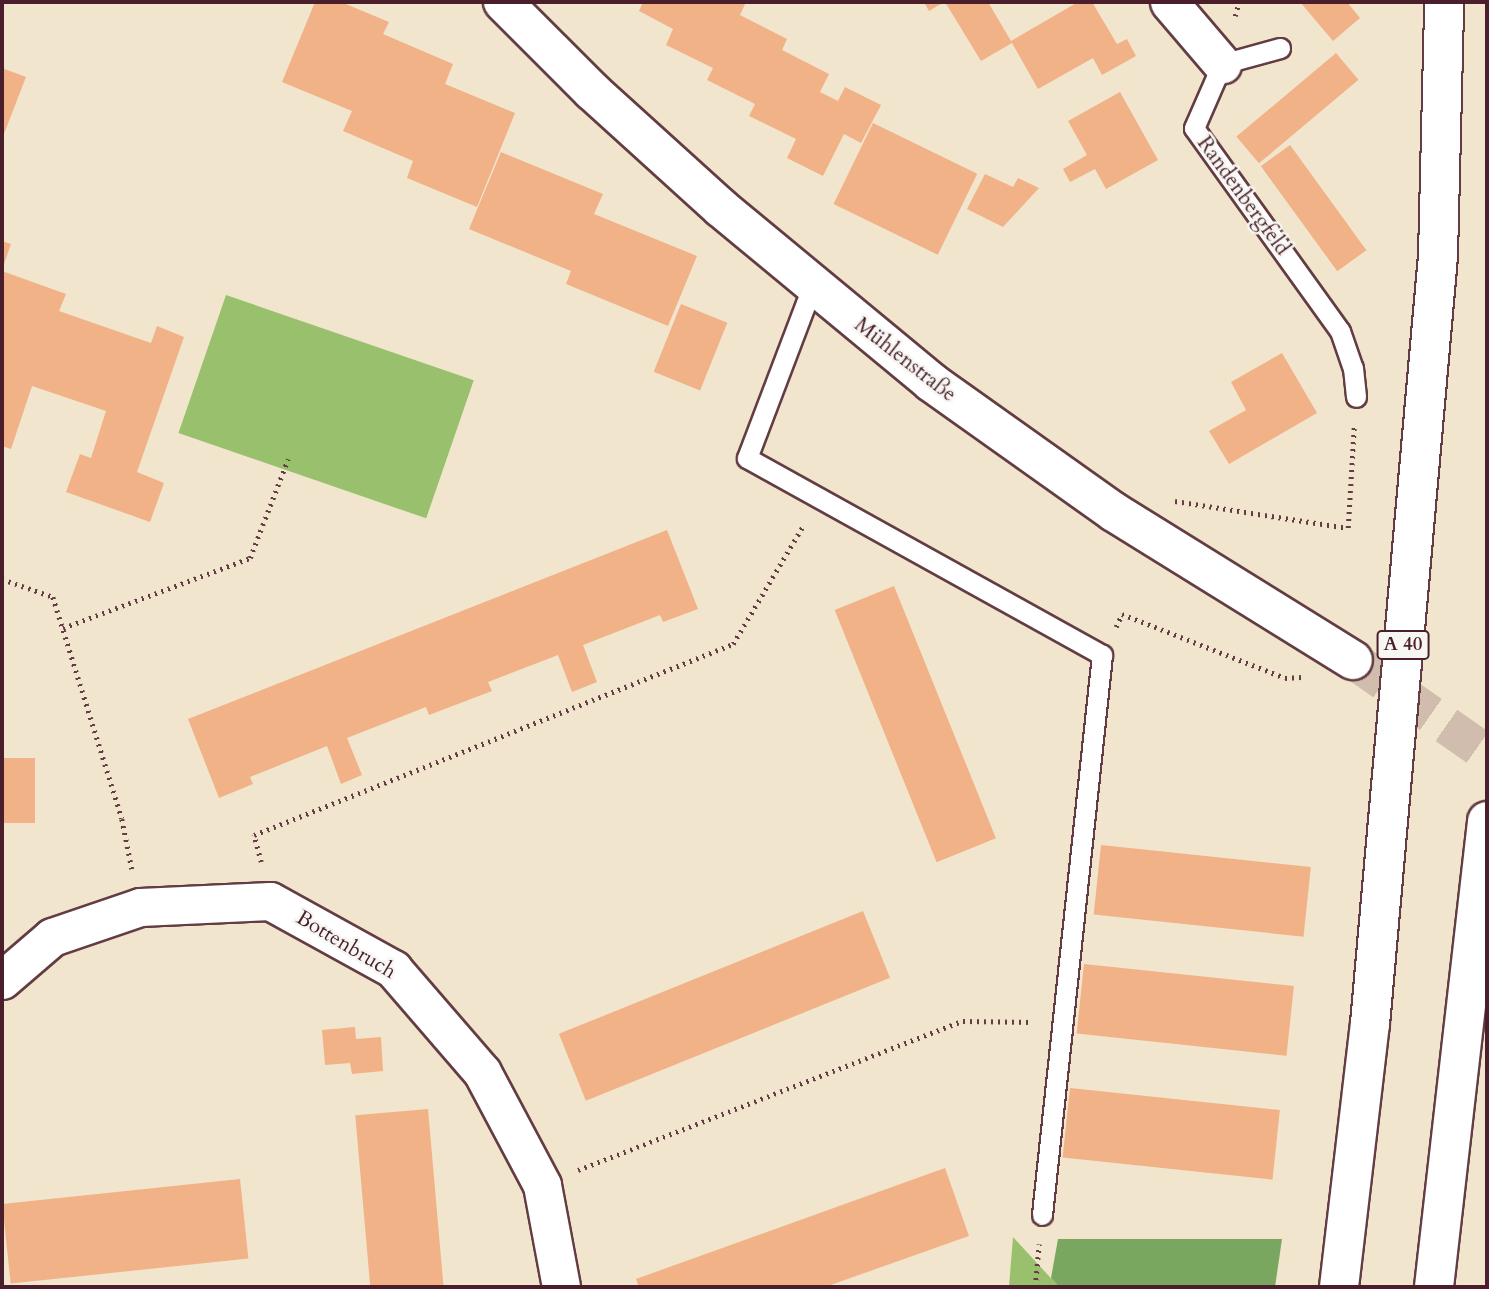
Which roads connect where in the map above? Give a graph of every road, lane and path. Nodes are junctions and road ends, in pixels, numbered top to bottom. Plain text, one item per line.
1 (503, 2) edge
2 (1169, 2) edge
3 (1444, 2) edge
4 (1280, 48) dead end
5 (1222, 64) junction
6 (813, 287) junction
7 (1356, 397) joint
8 (288, 459) dead end
9 (819, 499) junction
10 (1114, 512) junction
11 (2, 579) edge
12 (63, 628) junction
13 (1102, 655) junction
14 (1347, 656) joint
15 (1487, 821) edge
16 (270, 901) junction
17 (140, 907) junction
18 (2, 980) edge
19 (1063, 1022) junction
20 (542, 1185) junction
21 (1042, 1215) joint
22 (561, 1287) edge
23 (1035, 1287) edge
24 (1339, 1287) edge
25 (1434, 1287) edge

1 - 6 main road, Mühlenstraße
2 - 5 street
3 - 24 main road, A 40
4 - 5 lane
5 - 7 lane, Randenbergfeld
6 - 9 lane
6 - 10 main road, Mühlenstraße
7 - 10 path
8 - 12 path
9 - 13 lane
9 - 16 path
10 - 14 main road, Mühlenstraße
11 - 12 path
12 - 17 path
13 - 14 path
13 - 19 lane
15 - 25 main road
16 - 17 street
16 - 20 street, Bottenbruch
17 - 18 street
19 - 20 path
19 - 21 lane
20 - 22 street, Bottenbruch
21 - 23 path

